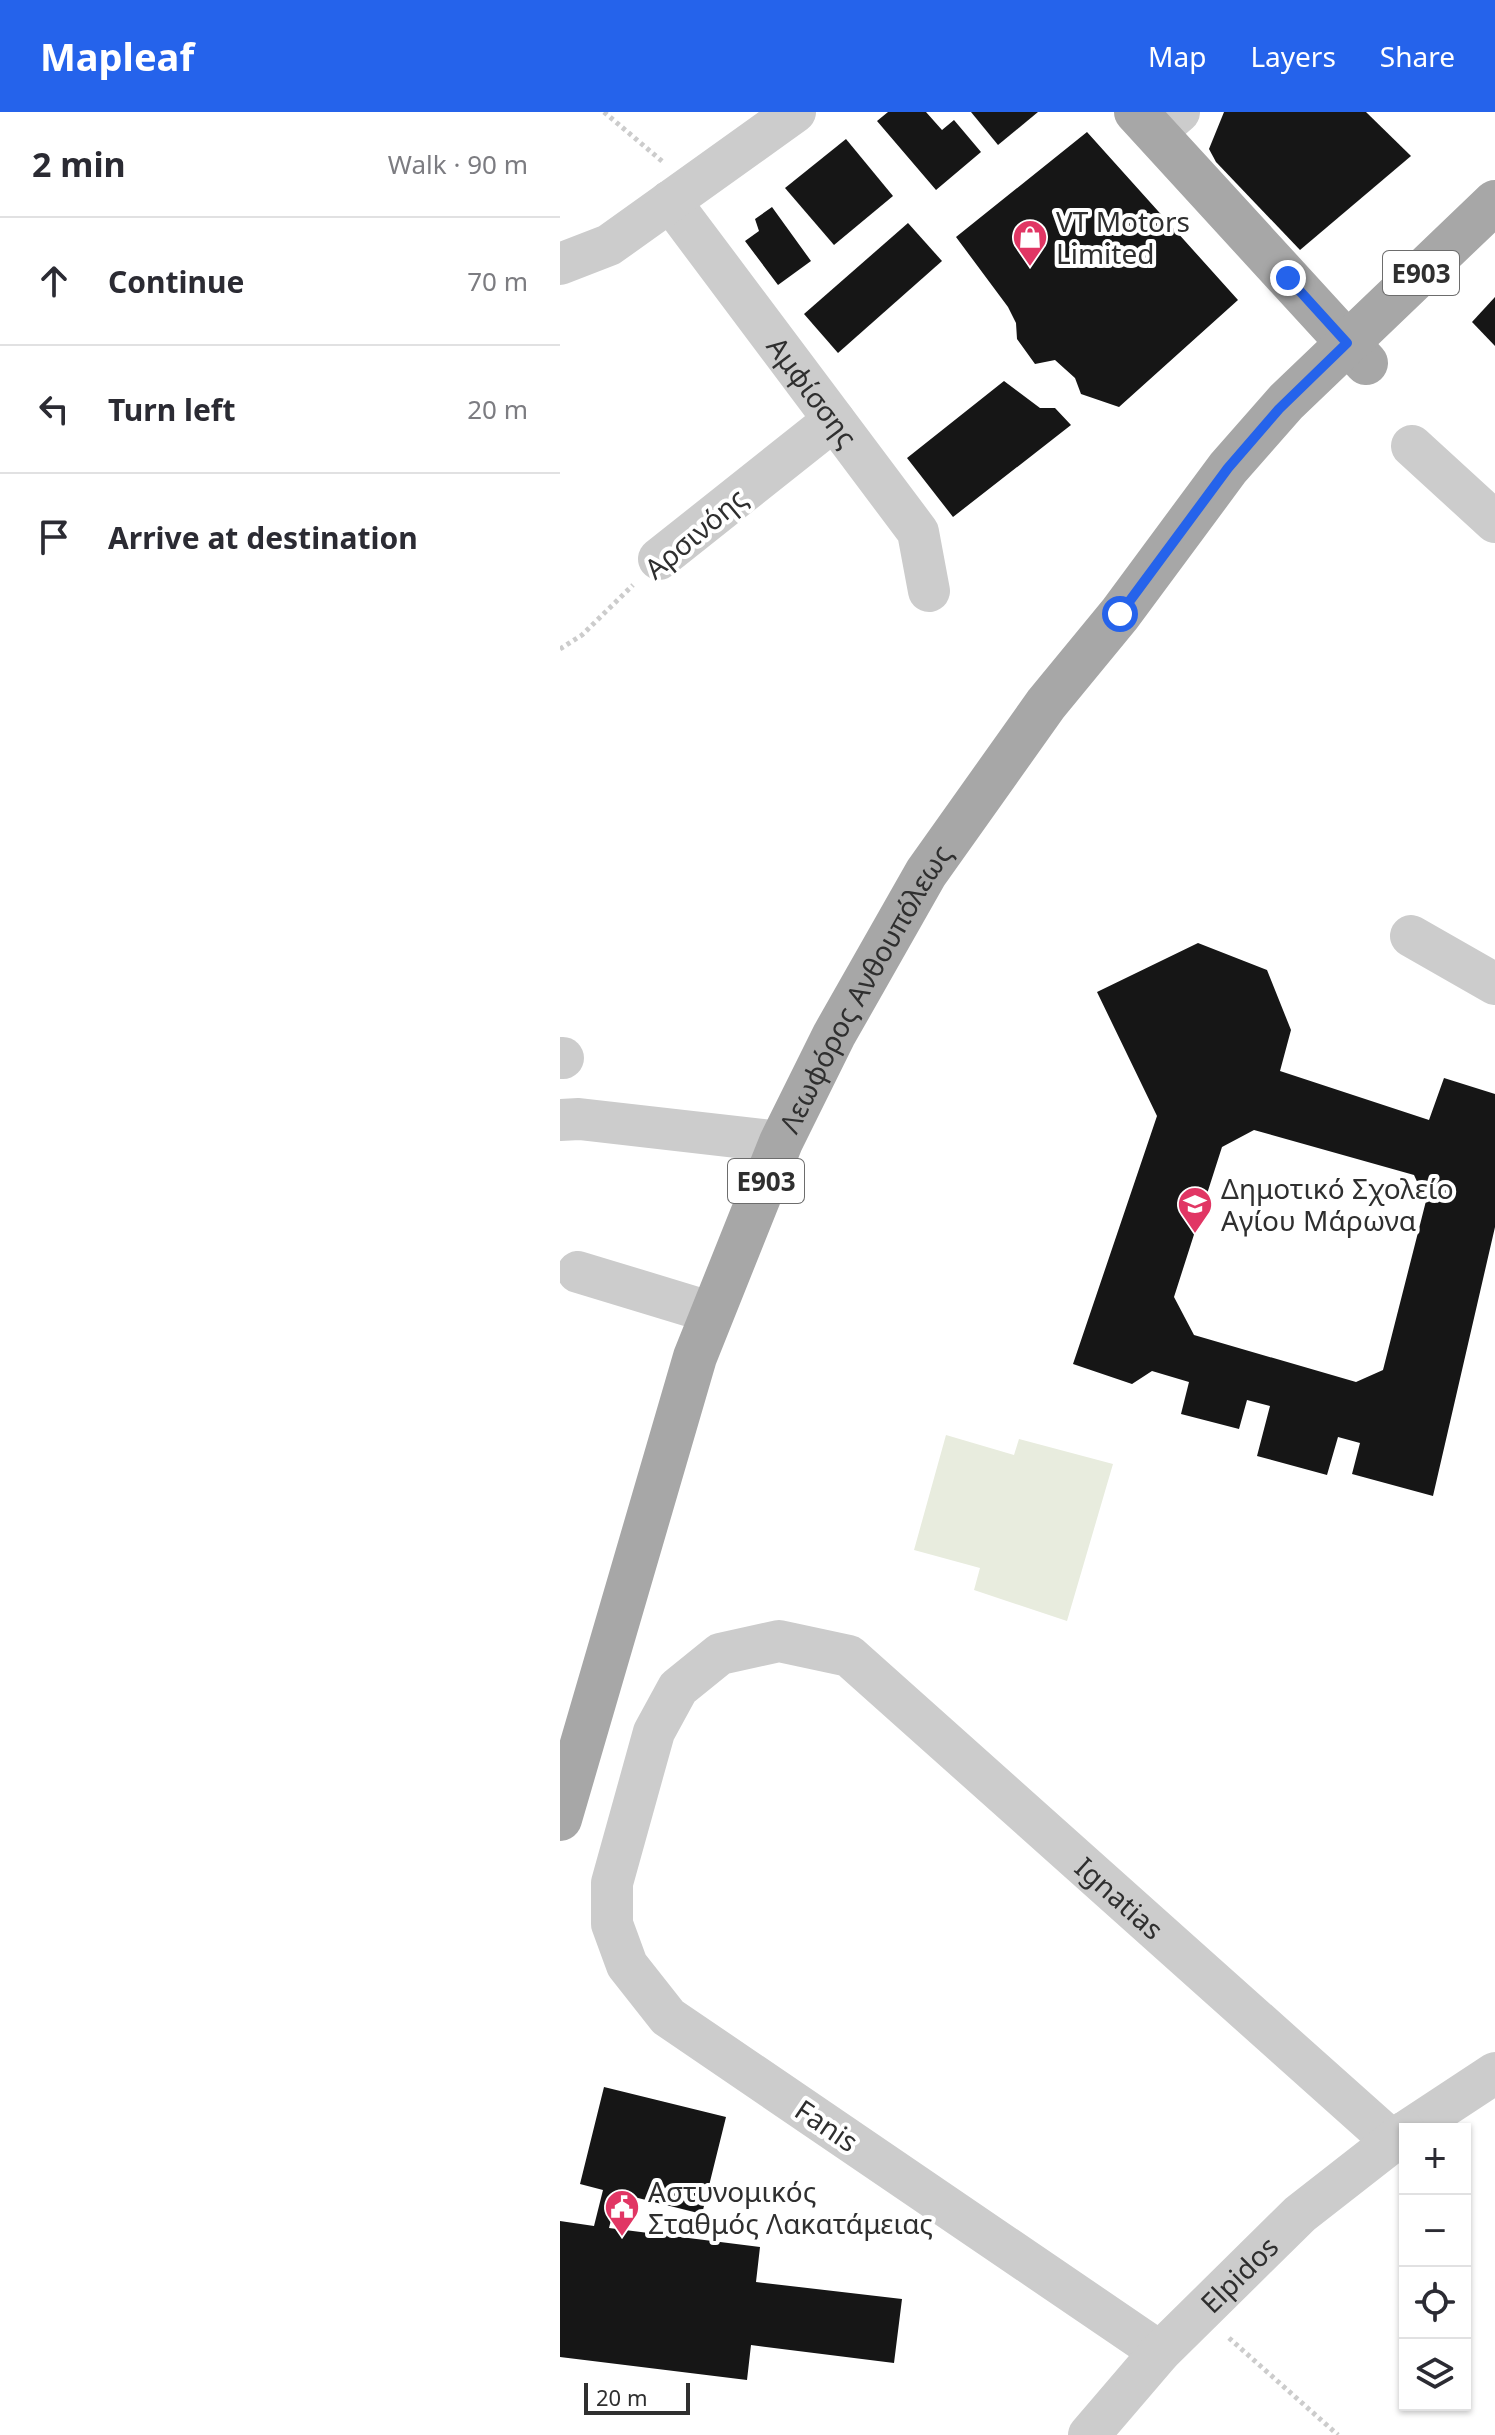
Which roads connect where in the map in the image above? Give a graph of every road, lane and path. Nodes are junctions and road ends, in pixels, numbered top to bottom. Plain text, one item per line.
1 (604, 112) edge
2 (795, 112) edge
3 (1157, 119) edge
4 (681, 193) junction
5 (1495, 202) edge
6 (1495, 241) edge
7 (560, 264) edge
8 (1356, 353) junction
9 (834, 420) junction
10 (1412, 446) dead end
11 (1495, 522) edge
12 (659, 559) joint
13 (929, 591) dead end
14 (560, 649) edge
15 (1411, 936) dead end
16 (1495, 984) edge
17 (560, 1120) edge
18 (781, 1142) junction
19 (578, 1272) dead end
20 (713, 1313) junction
21 (849, 1656) joint
22 (560, 1819) edge
23 (1495, 2073) edge
24 (1419, 2123) edge
25 (1399, 2131) edge
26 (1399, 2136) edge
27 (1201, 2314) junction
28 (1160, 2352) junction
29 (1089, 2435) edge
30 (1338, 2435) edge

1 - 4 path
2 - 4 street
3 - 8 main road
4 - 7 street
4 - 9 street, Αμφίσσης
5 - 8 main road, Λεωφόρος Ανθουπόλεως / E903
6 - 8 main road, E903
8 - 18 main road, Λεωφόρος Ανθουπόλεως / E903
9 - 12 street, Αρσινόης
9 - 13 street, Αμφίσσης
10 - 11 street
12 - 14 path, Αρσινόης
15 - 16 street
17 - 18 street
18 - 20 main road, Λεωφόρος Ανθουπόλεως / E903
19 - 20 street
20 - 22 main road, Λεωφόρος Ανθουπόλεως / E903
21 - 25 street, Ignatias
21 - 28 street, Fanis
23 - 24 street, Elpidos
26 - 27 street, Elpidos
27 - 28 street, Elpidos
27 - 30 path
28 - 29 street, Elpidos

